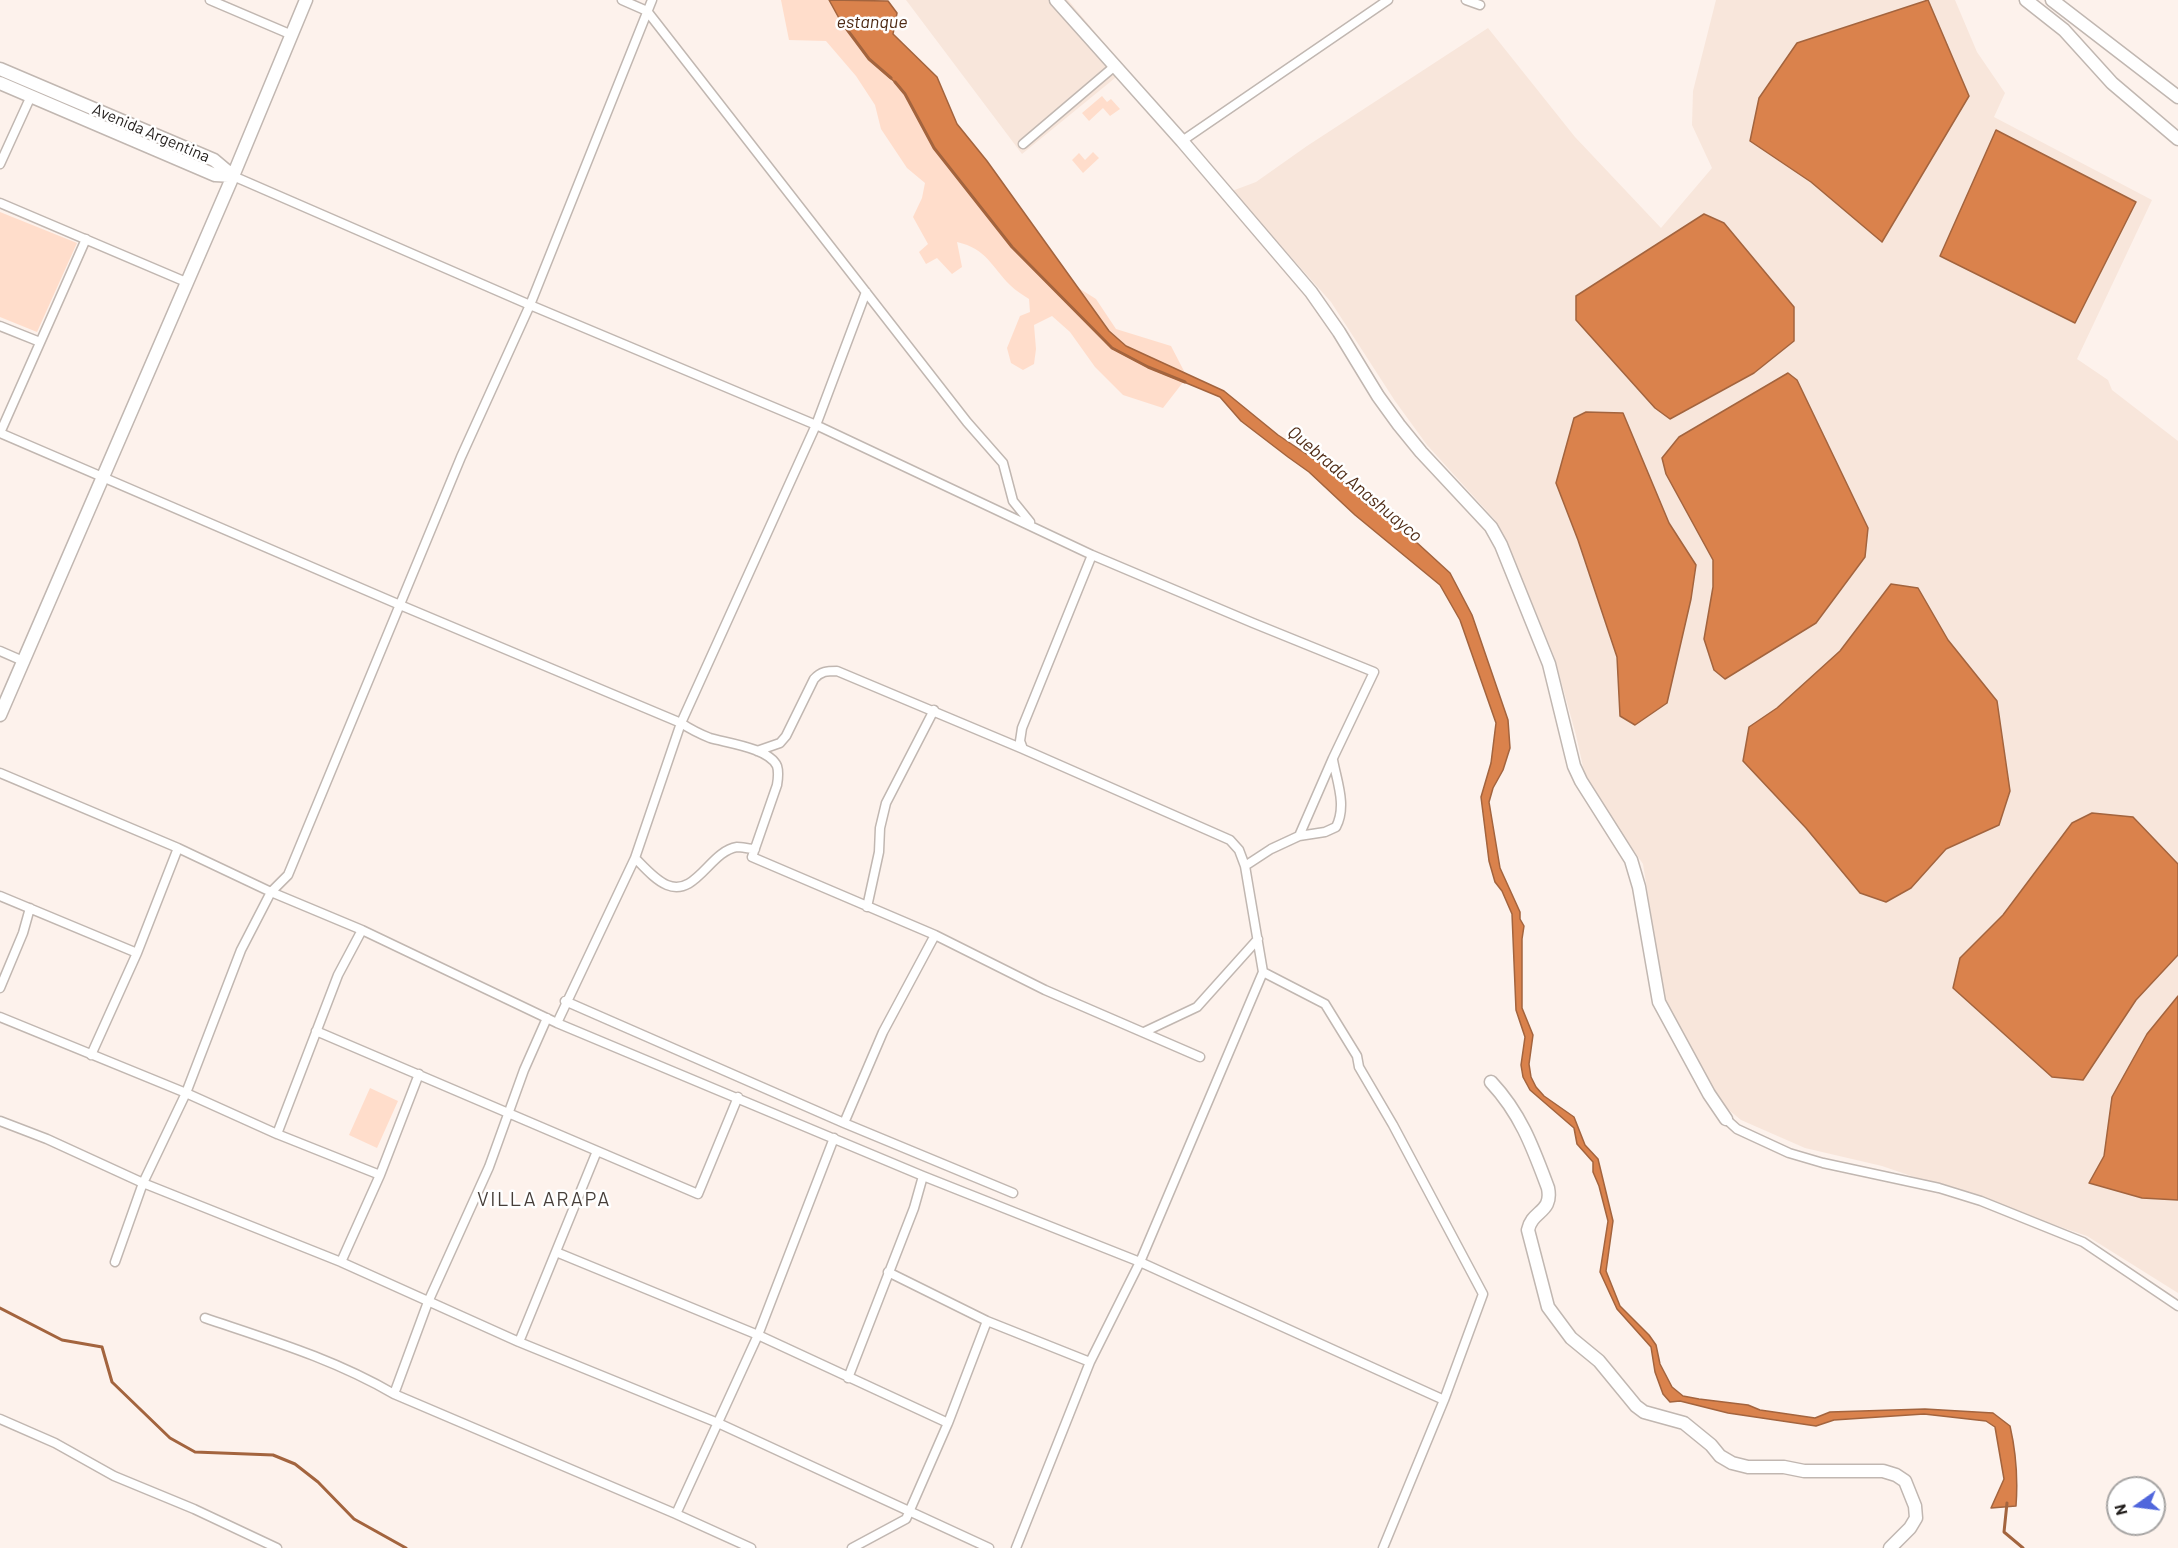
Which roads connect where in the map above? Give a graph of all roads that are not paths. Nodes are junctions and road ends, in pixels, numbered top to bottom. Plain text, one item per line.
1 (210, 0) edge
2 (306, 0) edge
3 (622, 0) edge
4 (652, 0) edge
5 (1056, 0) edge
6 (1388, 0) edge
7 (1466, 0) edge
8 (2026, 0) edge
9 (2052, 0) edge
10 (1480, 5) dead end
11 (647, 11) junction
12 (292, 35) junction
13 (1116, 65) junction
14 (0, 69) edge
15 (0, 83) edge
16 (31, 96) junction
17 (2178, 97) edge
18 (2178, 139) edge
19 (1182, 141) junction
20 (1023, 144) dead end
21 (0, 164) edge
22 (233, 176) junction
23 (0, 203) edge
24 (86, 239) junction
25 (186, 282) junction
26 (866, 292) junction
27 (530, 305) junction
28 (0, 326) edge
29 (40, 342) junction
30 (816, 425) junction
31 (0, 433) edge
32 (102, 477) junction
33 (1032, 525) junction
34 (1092, 555) junction
35 (400, 605) junction
36 (0, 651) edge
37 (23, 661) junction
38 (934, 711) junction
39 (0, 715) edge
40 (681, 723) junction
41 (1023, 749) junction
42 (757, 751) junction
43 (1333, 758) junction
44 (0, 773) edge
45 (1299, 836) junction
46 (178, 849) junction
47 (755, 849) junction
48 (635, 858) junction
49 (1245, 866) junction
50 (272, 892) junction
51 (0, 896) edge
52 (867, 907) junction
53 (30, 908) junction
54 (362, 930) junction
55 (935, 935) junction
56 (1258, 939) junction
57 (137, 953) junction
58 (1263, 972) junction
59 (0, 988) edge
60 (566, 1001) junction
61 (0, 1017) edge
62 (547, 1018) junction
63 (557, 1023) junction
64 (316, 1031) junction
65 (1144, 1032) junction
66 (91, 1055) junction
67 (1200, 1057) dead end
68 (419, 1074) junction
69 (1491, 1082) dead end
70 (186, 1093) junction
71 (738, 1097) junction
72 (508, 1113) junction
73 (1726, 1119) joint
74 (0, 1121) edge
75 (844, 1123) junction
76 (277, 1134) junction
77 (834, 1138) junction
78 (597, 1151) junction
79 (380, 1175) junction
80 (923, 1176) junction
81 (143, 1183) junction
82 (1013, 1193) dead end
83 (556, 1252) junction
84 (115, 1262) dead end
85 (341, 1262) junction
86 (1140, 1262) junction
87 (888, 1272) junction
88 (428, 1302) junction
89 (2178, 1306) edge
90 (205, 1318) dead end
91 (987, 1321) junction
92 (758, 1335) junction
93 (519, 1342) junction
94 (1090, 1362) junction
95 (848, 1378) junction
96 (394, 1394) junction
97 (1444, 1400) junction
98 (0, 1419) edge
99 (948, 1423) junction
100 (718, 1424) junction
101 (909, 1513) junction
102 (676, 1514) junction
103 (277, 1548) edge
104 (751, 1548) edge
105 (852, 1548) edge
106 (989, 1548) edge
107 (1016, 1548) edge
108 (1383, 1548) edge
109 (1890, 1548) edge

1 - 12 street
2 - 12 street
3 - 11 street
4 - 11 street
5 - 13 street
6 - 19 street
7 - 10 street
8 - 18 street
9 - 17 street
11 - 26 street
11 - 27 street
12 - 22 street
13 - 19 street
13 - 20 street
14 - 22 street, Avenida Argentina
15 - 16 street, Avenida Argentina
16 - 21 street
16 - 22 street, Avenida Argentina
19 - 73 street
22 - 25 street
22 - 27 street
23 - 24 street
24 - 25 street
24 - 29 street
25 - 32 street
26 - 30 street
26 - 33 street
27 - 30 street
27 - 35 street
28 - 29 street
29 - 31 street
30 - 33 street
30 - 40 street
31 - 32 street
32 - 35 street
32 - 37 street
33 - 34 street
34 - 41 street
34 - 43 street
35 - 40 street
35 - 50 street
36 - 37 street
37 - 39 street
38 - 41 street
38 - 42 street
38 - 52 street
40 - 42 street
40 - 48 street
41 - 49 street
42 - 47 street
43 - 45 street
43 - 45 street
44 - 46 street
45 - 49 street
46 - 50 street
46 - 57 street
47 - 48 street
47 - 52 street
48 - 60 street
49 - 56 street
50 - 54 street
50 - 70 street
51 - 53 street
52 - 55 street
53 - 57 street
53 - 59 street
54 - 62 street
54 - 64 street
55 - 65 street
55 - 75 street
56 - 58 street
56 - 65 street
57 - 66 street
58 - 86 street
58 - 97 street
60 - 63 street
60 - 75 street
61 - 66 street
62 - 63 street
62 - 72 street
63 - 71 street
64 - 68 street
64 - 76 street
65 - 67 street
66 - 70 street
68 - 72 street
68 - 79 street
69 - 109 street
70 - 76 street
70 - 81 street
71 - 77 street
71 - 78 street
72 - 78 street
72 - 88 street
73 - 89 street
74 - 81 street
75 - 82 street
76 - 79 street
77 - 80 street
77 - 92 street
78 - 83 street
79 - 85 street
80 - 86 street
80 - 87 street
81 - 84 street
81 - 85 street
83 - 92 street
83 - 93 street
85 - 88 street
86 - 94 street
86 - 97 street
87 - 91 street
87 - 95 street
88 - 93 street
88 - 96 street
90 - 96 street
91 - 94 street
91 - 99 street
92 - 95 street
92 - 100 street
93 - 100 street
94 - 107 street
95 - 99 street
96 - 102 street
97 - 108 street
98 - 103 street
99 - 101 street
100 - 101 street
100 - 102 street
101 - 105 street
101 - 106 street
102 - 104 street

